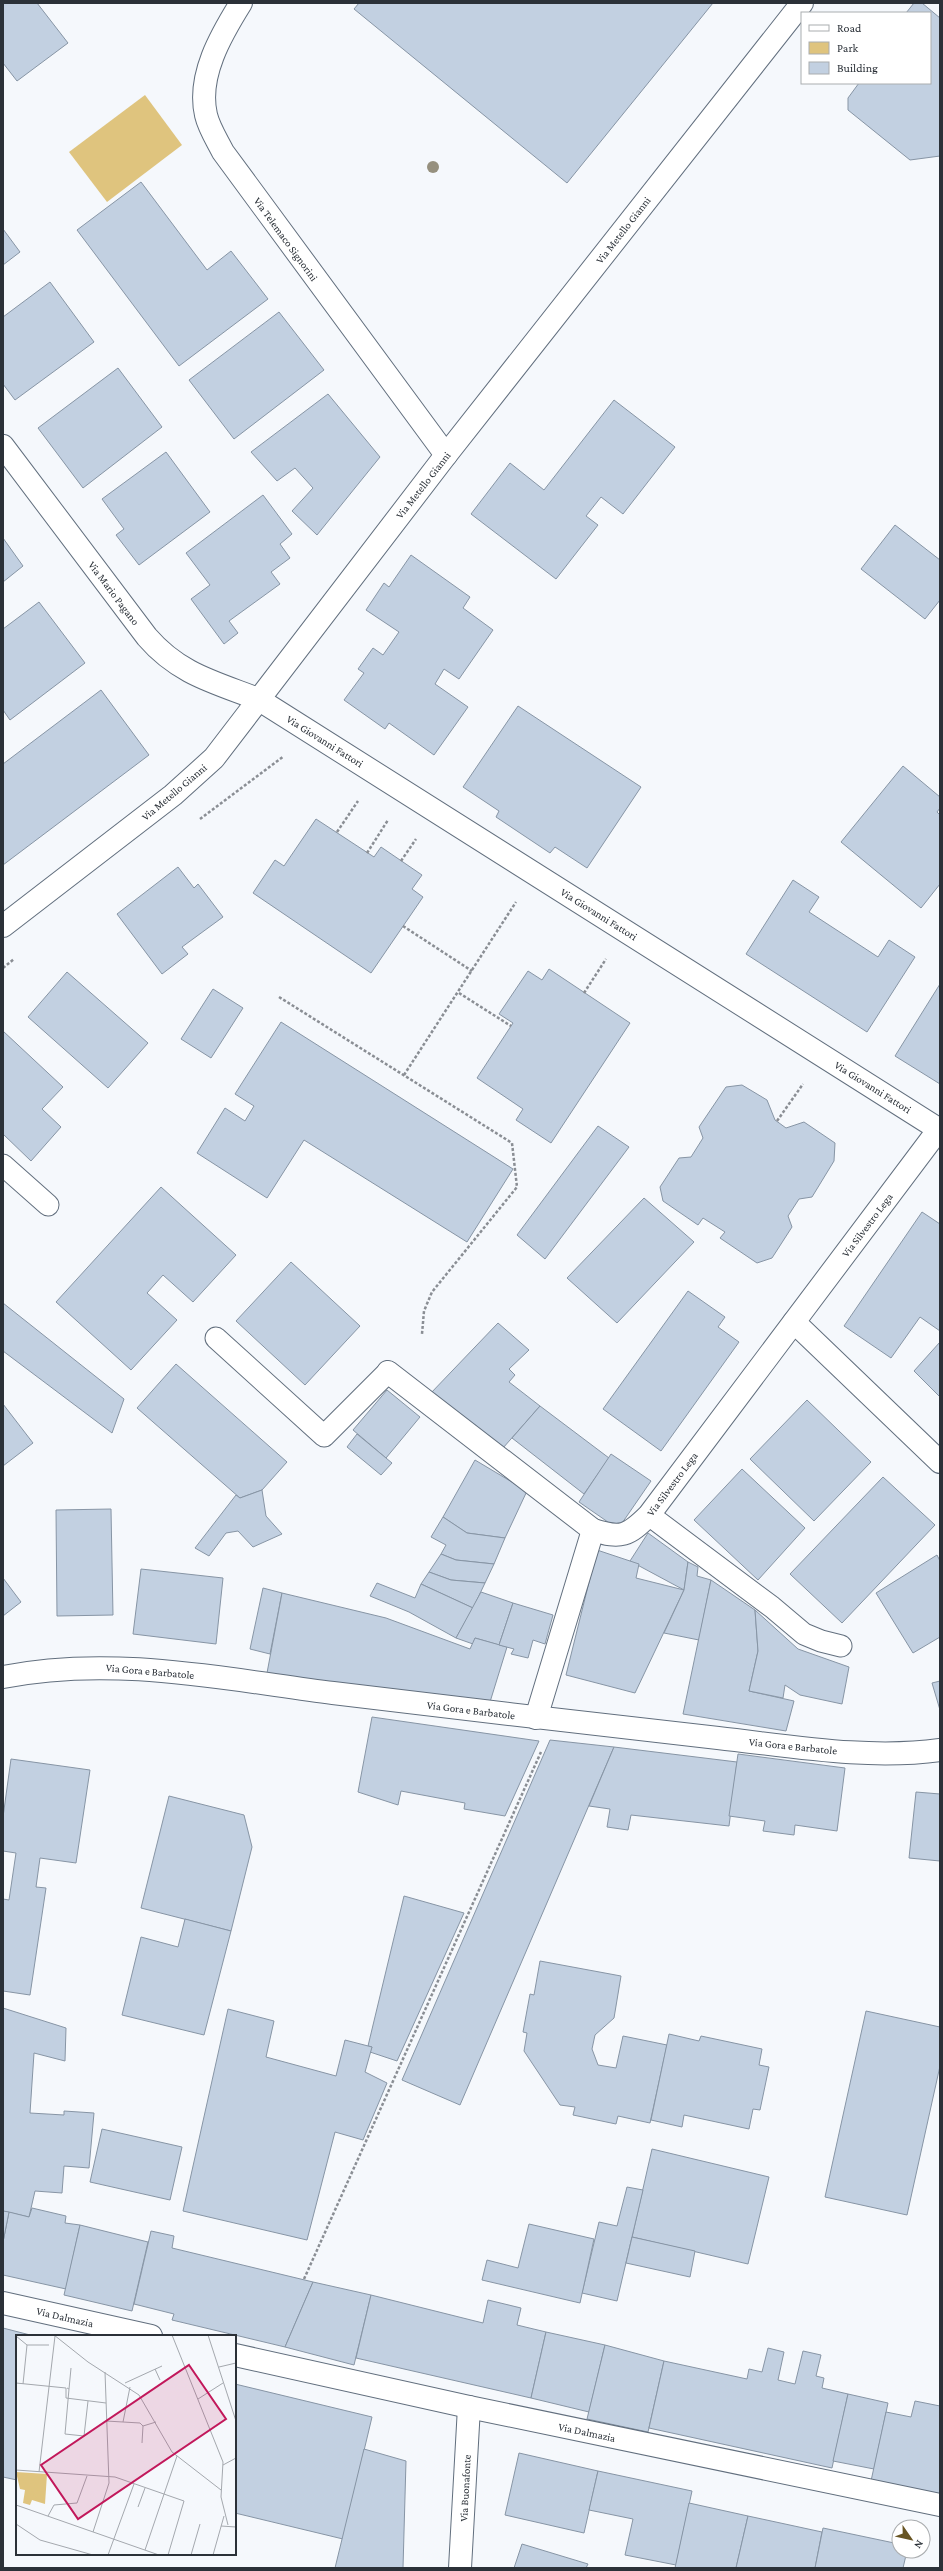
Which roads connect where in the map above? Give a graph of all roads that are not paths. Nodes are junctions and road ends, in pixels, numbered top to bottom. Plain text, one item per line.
1 (241, 3) edge
2 (802, 3) edge
3 (3, 446) edge
4 (446, 455) junction
5 (258, 699) junction
6 (3, 926) edge
7 (940, 1130) edge
8 (3, 1165) edge
9 (48, 1205) dead end
10 (794, 1322) junction
11 (216, 1338) dead end
12 (388, 1372) joint
13 (940, 1462) edge
14 (649, 1515) junction
15 (593, 1530) junction
16 (841, 1646) dead end
17 (3, 1677) edge
18 (536, 1718) junction
19 (940, 1750) edge
20 (3, 2303) edge
21 (147, 2335) edge
22 (236, 2355) edge
23 (469, 2407) junction
24 (940, 2505) edge
25 (460, 2568) edge

1 - 4 street, Via Telemaco Signorini
2 - 4 street, Via Metello Gianni
3 - 5 street, Via Mario Pagano
4 - 5 street, Via Metello Gianni
5 - 6 street, Via Metello Gianni
5 - 7 street, Via Giovanni Fattori
7 - 10 street, Via Silvestro Lega
8 - 9 lane
10 - 13 street
10 - 14 street, Via Silvestro Lega
11 - 12 lane
12 - 15 street
14 - 15 street, Via Silvestro Lega
14 - 16 lane
15 - 18 street
17 - 18 street, Via Gora e Barbatole
18 - 19 street, Via Gora e Barbatole
20 - 21 street, Via Dalmazia
22 - 23 street, Via Dalmazia
23 - 24 street, Via Dalmazia
23 - 25 street, Via Buonafonte

